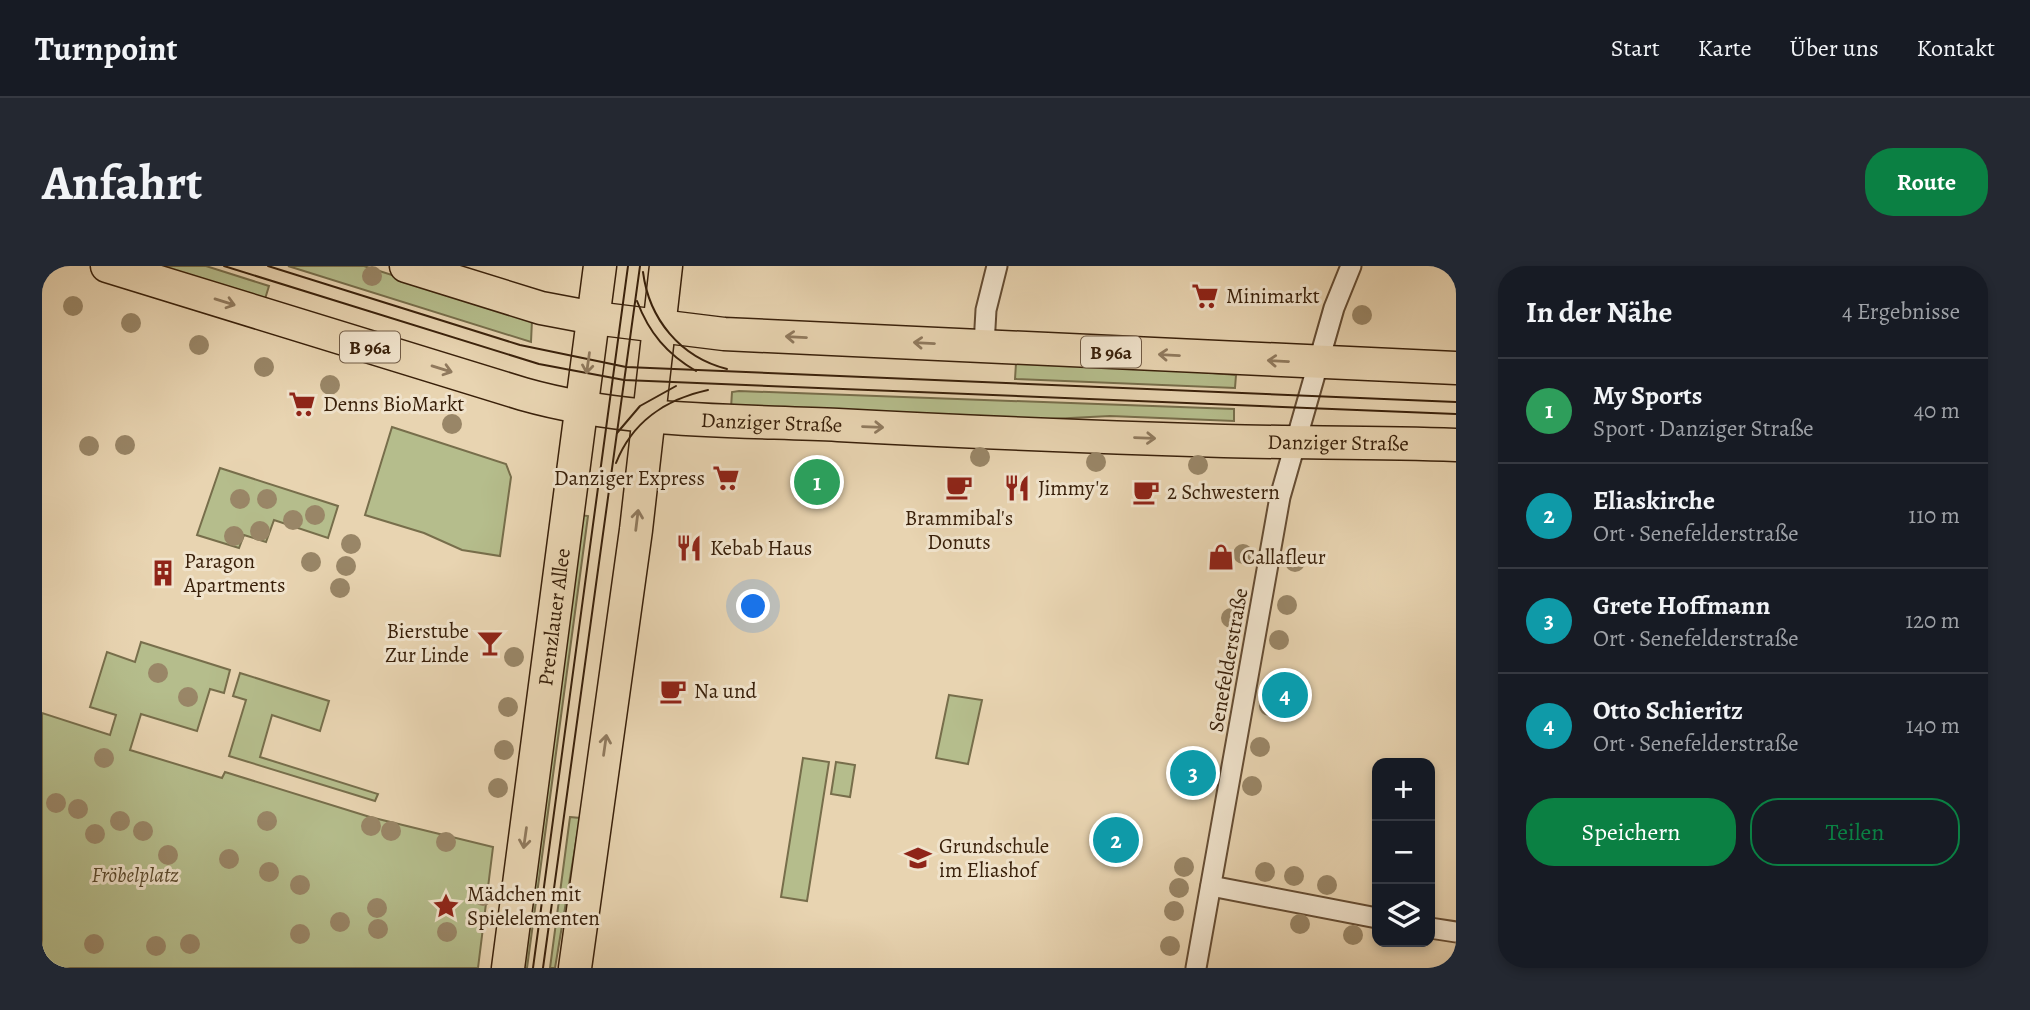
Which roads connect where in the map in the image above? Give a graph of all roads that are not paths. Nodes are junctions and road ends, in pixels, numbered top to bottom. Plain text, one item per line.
1 (107, 266) edge
2 (406, 266) edge
3 (600, 266) edge
4 (666, 266) edge
5 (997, 266) edge
6 (1350, 266) edge
7 (594, 318) junction
8 (658, 327) junction
9 (984, 345) junction
10 (1319, 363) junction
11 (1456, 368) edge
12 (582, 408) junction
13 (649, 416) junction
14 (1296, 440) junction
15 (1456, 445) edge
16 (1211, 886) junction
17 (1372, 917) edge
18 (1435, 929) edge
19 (1456, 932) edge
20 (508, 968) edge
21 (575, 968) edge
22 (1196, 968) edge

1 -> 12 main road, Danziger Straße / B 96a
2 - 7 main road, B 96a
3 - 7 main road, Prenzlauer Allee
4 - 8 main road
5 - 9 street
6 - 10 street, Senefelderstraße
7 - 8 main road, B 96a
7 -> 12 main road, Prenzlauer Allee
9 -> 8 main road, B 96a
8 - 13 main road
10 -> 9 main road, B 96a
10 - 11 main road, B 96a
10 - 14 street, Senefelderstraße
12 - 13 main road, Danziger Straße / B 96a
12 -> 20 main road, Prenzlauer Allee
13 -> 14 main road, Danziger Straße / B 96a
21 -> 13 main road
14 - 15 main road, Danziger Straße / B 96a
14 - 16 street, Senefelderstraße
16 - 17 street
16 - 22 street, Senefelderstraße
18 - 19 street

